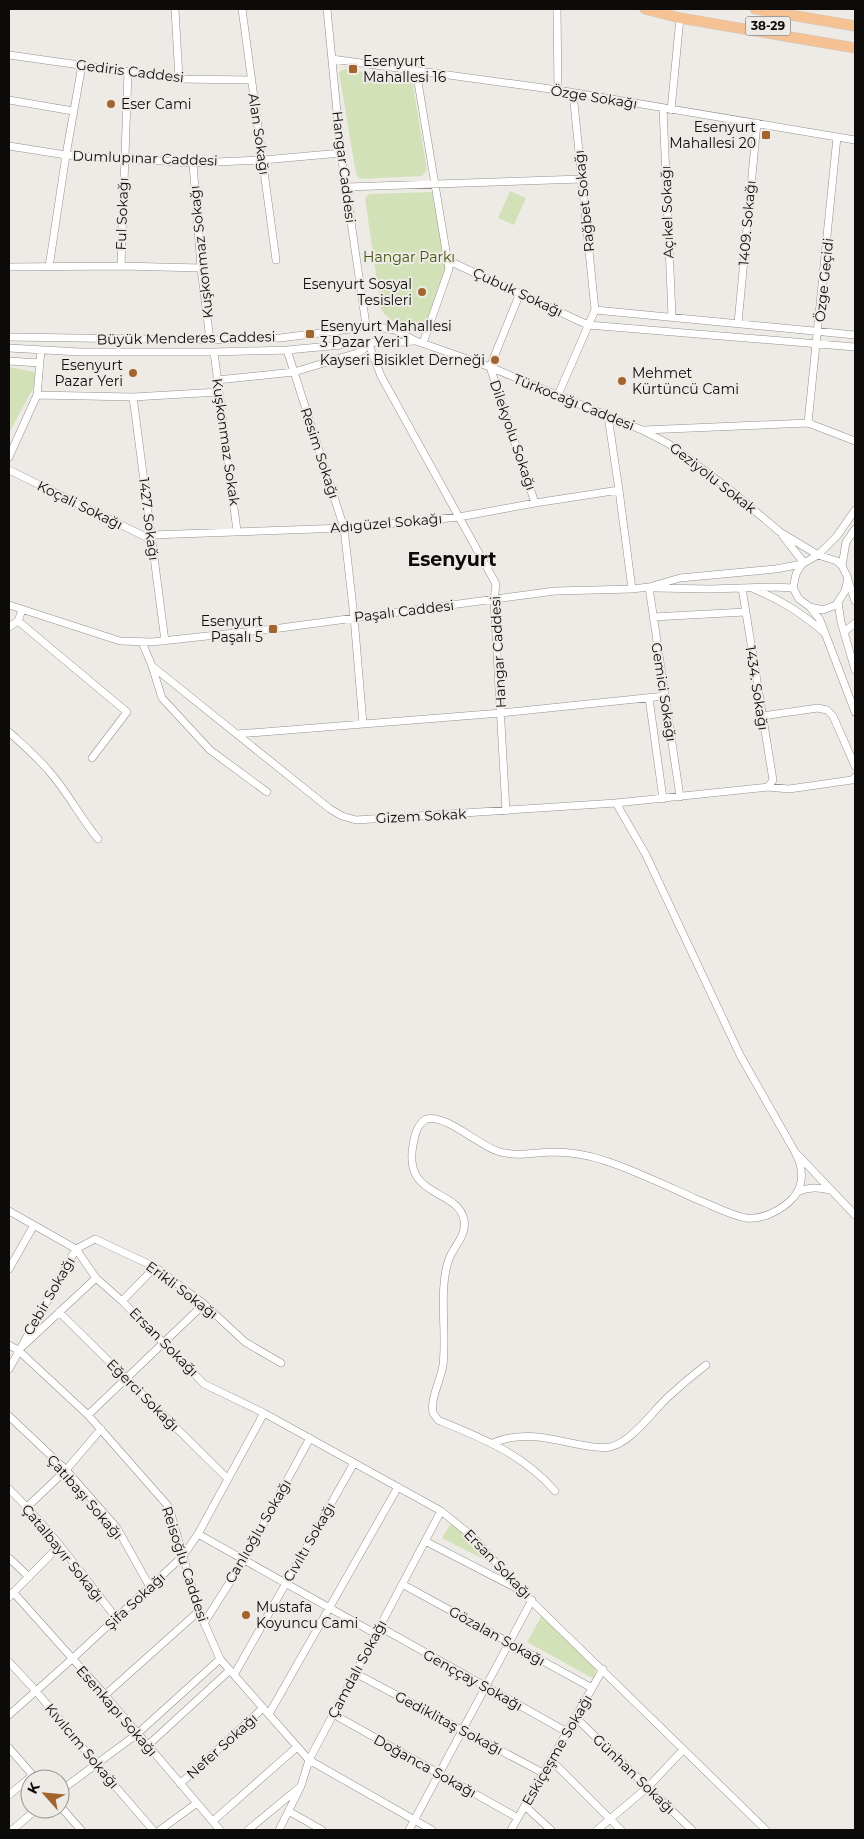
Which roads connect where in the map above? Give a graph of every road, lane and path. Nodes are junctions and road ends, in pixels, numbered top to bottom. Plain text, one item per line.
1 (175, 9) edge
2 (242, 9) edge
3 (327, 9) edge
4 (557, 9) edge
5 (645, 9) edge
6 (659, 9) edge
7 (755, 9) edge
8 (680, 18) junction
9 (820, 20) junction
10 (855, 22) edge
11 (855, 26) edge
12 (855, 41) edge
13 (855, 48) edge
14 (9, 55) edge
15 (332, 59) junction
16 (82, 65) junction
17 (416, 70) junction
18 (128, 72) junction
19 (179, 79) junction
20 (252, 80) junction
21 (558, 90) junction
22 (573, 93) junction
23 (9, 100) edge
24 (663, 108) junction
25 (671, 110) junction
26 (74, 112) junction
27 (757, 123) junction
28 (838, 137) junction
29 (855, 140) edge
30 (9, 146) edge
31 (341, 153) junction
32 (66, 155) junction
33 (124, 159) junction
34 (263, 160) junction
35 (193, 163) junction
36 (582, 180) junction
37 (435, 184) junction
38 (346, 186) junction
39 (276, 260) dead end
40 (447, 260) junction
41 (120, 266) junction
42 (9, 267) edge
43 (49, 267) junction
44 (201, 268) junction
45 (520, 293) junction
46 (595, 310) junction
47 (672, 316) junction
48 (738, 323) junction
49 (588, 325) junction
50 (367, 326) junction
51 (819, 331) junction
52 (855, 335) edge
53 (9, 337) edge
54 (210, 340) junction
55 (420, 342) junction
56 (817, 343) junction
57 (368, 344) junction
58 (855, 347) edge
59 (9, 348) edge
60 (41, 350) junction
61 (287, 350) junction
62 (214, 352) junction
63 (9, 361) edge
64 (40, 363) junction
65 (490, 367) junction
66 (294, 372) junction
67 (217, 380) junction
68 (219, 392) junction
69 (38, 395) junction
70 (558, 395) junction
71 (133, 397) junction
72 (608, 416) junction
73 (808, 423) junction
74 (642, 430) junction
75 (855, 441) edge
76 (9, 457) edge
77 (9, 470) edge
78 (619, 490) junction
79 (536, 503) junction
80 (855, 510) edge
81 (459, 517) junction
82 (344, 528) junction
83 (855, 529) edge
84 (238, 531) junction
85 (780, 532) junction
86 (152, 538) junction
87 (818, 556) junction
88 (803, 563) junction
89 (842, 566) junction
90 (848, 578) junction
91 (649, 587) junction
92 (742, 588) junction
93 (752, 588) junction
94 (793, 588) junction
95 (632, 589) junction
96 (494, 600) junction
97 (855, 601) edge
98 (838, 602) junction
99 (9, 605) edge
100 (810, 607) junction
101 (22, 610) junction
102 (745, 612) junction
103 (354, 617) junction
104 (653, 617) junction
105 (18, 621) junction
106 (855, 623) edge
107 (9, 627) edge
108 (844, 632) junction
109 (826, 634) junction
110 (165, 641) junction
111 (142, 642) junction
112 (152, 666) junction
113 (855, 670) edge
114 (665, 696) junction
115 (649, 698) junction
116 (855, 712) edge
117 (501, 713) junction
118 (762, 716) junction
119 (363, 724) junction
120 (9, 732) edge
121 (237, 734) junction
122 (92, 758) dead end
123 (855, 766) edge
124 (855, 777) edge
125 (768, 787) junction
126 (267, 792) dead end
127 (680, 797) junction
128 (663, 799) junction
129 (616, 804) junction
130 (506, 811) junction
131 (98, 839) dead end
132 (794, 1152) junction
133 (831, 1190) junction
134 (796, 1192) junction
135 (9, 1211) edge
136 (855, 1215) edge
137 (34, 1225) junction
138 (76, 1250) junction
139 (156, 1267) junction
140 (9, 1268) edge
141 (96, 1278) junction
142 (122, 1301) junction
143 (204, 1304) junction
144 (59, 1312) junction
145 (164, 1342) junction
146 (9, 1345) edge
147 (18, 1350) junction
148 (280, 1363) dead end
149 (706, 1364) dead end
150 (9, 1369) edge
151 (126, 1378) junction
152 (264, 1413) junction
153 (88, 1415) junction
154 (9, 1416) edge
155 (101, 1429) junction
156 (310, 1438) junction
157 (493, 1443) junction
158 (354, 1463) junction
159 (66, 1470) junction
160 (227, 1478) junction
161 (398, 1487) junction
162 (9, 1489) edge
163 (555, 1491) dead end
164 (27, 1507) junction
165 (441, 1511) junction
166 (198, 1534) junction
167 (425, 1541) junction
168 (60, 1546) junction
169 (183, 1556) junction
170 (9, 1558) edge
171 (244, 1560) junction
172 (29, 1577) junction
173 (285, 1583) junction
174 (402, 1584) junction
175 (150, 1586) junction
176 (520, 1590) junction
177 (11, 1594) edge
178 (532, 1600) junction
179 (329, 1608) junction
180 (198, 1611) junction
181 (116, 1618) junction
182 (204, 1622) junction
183 (378, 1630) junction
184 (509, 1642) junction
185 (72, 1659) junction
186 (220, 1659) junction
187 (9, 1662) edge
188 (603, 1669) junction
189 (232, 1673) junction
190 (355, 1673) junction
191 (485, 1687) junction
192 (592, 1688) junction
193 (36, 1691) junction
194 (104, 1694) junction
195 (266, 1711) junction
196 (333, 1714) junction
197 (9, 1715) edge
198 (575, 1717) junction
199 (462, 1731) junction
200 (567, 1732) junction
201 (137, 1734) junction
202 (147, 1746) junction
203 (297, 1747) junction
204 (9, 1748) edge
205 (683, 1750) junction
206 (309, 1760) junction
207 (551, 1760) junction
208 (96, 1764) junction
209 (27, 1769) edge
210 (543, 1773) junction
211 (439, 1774) junction
212 (70, 1784) edge
213 (180, 1784) junction
214 (301, 1786) junction
215 (20, 1787) edge
216 (648, 1787) junction
217 (9, 1795) edge
218 (197, 1803) junction
219 (525, 1806) junction
220 (290, 1812) junction
221 (70, 1817) edge
222 (518, 1818) junction
223 (25, 1819) edge
224 (610, 1819) junction
225 (213, 1821) junction
226 (414, 1821) junction
227 (12, 1830) edge
228 (81, 1830) edge
229 (153, 1830) edge
230 (160, 1830) edge
231 (220, 1830) edge
232 (248, 1830) edge
233 (279, 1830) edge
234 (322, 1830) edge
235 (409, 1830) edge
236 (432, 1830) edge
237 (511, 1830) edge
238 (551, 1830) edge
239 (597, 1830) edge
240 (621, 1830) edge
241 (692, 1830) edge
242 (766, 1830) edge

1 - 19 street
2 - 20 street, Alan Sokağı
3 - 15 street, Hangar Caddesi
4 - 21 street
5 - 8 highway
6 - 12 highway, 38-29
7 - 9 highway, 38-29
8 - 13 highway
8 - 25 street
9 - 10 highway
9 - 11 highway, 38-29
14 - 16 street, Gediris Caddesi
15 - 17 street, Özge Sokağı
15 - 31 street, Hangar Caddesi
16 - 18 street, Gediris Caddesi
16 - 26 street
17 - 21 street, Özge Sokağı
17 - 37 street
18 - 19 street, Gediris Caddesi
18 - 33 street, Ful Sokağı
19 - 20 street, Gediris Caddesi
20 - 34 street, Alan Sokağı
21 - 22 street, Özge Sokağı
22 - 24 street, Özge Sokağı
22 - 36 street, Rağbet Sokağı
23 - 26 street
24 - 25 street, Özge Sokağı
24 - 47 street, Açıkel Sokağı
25 - 27 street, Özge Sokağı
26 - 32 street
27 - 28 street, Özge Sokağı
27 - 48 street, 1409. Sokağı
28 - 29 street, Özge Sokağı
28 - 51 street, Özge Geçidi
30 - 32 street, Dumlupınar Caddesi
31 - 34 street, Dumlupınar Caddesi
31 - 38 street, Hangar Caddesi
32 - 33 street, Dumlupınar Caddesi
32 - 43 street
33 - 35 street, Dumlupınar Caddesi
33 - 41 street, Ful Sokağı
34 - 35 street, Dumlupınar Caddesi
34 - 39 street, Alan Sokağı
35 - 44 street, Kuşkonmaz Sokağı
36 - 37 street
36 - 46 street, Rağbet Sokağı
37 - 38 street
37 - 40 street
38 - 50 street, Hangar Caddesi
40 - 45 street, Çubuk Sokağı
40 - 55 street
41 - 43 street
41 - 44 street
42 - 43 street
44 - 54 street, Kuşkonmaz Sokağı
45 - 49 street, Çubuk Sokağı
45 - 65 street
46 - 47 street
46 - 49 street
47 - 48 street
48 - 51 street
49 - 56 street
49 - 70 street
50 - 54 street, Büyük Menderes Caddesi
50 - 55 street, Türkocağı Caddesi
50 - 57 street
50 - 57 street
51 - 52 street
51 - 56 street, Özge Geçidi
53 - 54 street, Büyük Menderes Caddesi
55 - 57 street, Türkocağı Caddesi
55 - 65 street, Türkocağı Caddesi
56 - 58 street
56 - 73 street, Özge Geçidi
57 - 61 street, Büyük Menderes Caddesi
57 - 66 street
57 - 81 street, Hangar Caddesi
59 - 60 street, Büyük Menderes Caddesi
60 - 62 street, Büyük Menderes Caddesi
60 - 64 street
61 - 62 street, Büyük Menderes Caddesi
61 - 66 street, Resim Sokağı
62 - 67 street, Kuşkonmaz Sokak
63 - 64 street
64 - 69 street
65 - 70 street, Türkocağı Caddesi
65 - 79 street, Dilekyolu Sokağı
66 - 67 street
66 - 82 street, Resim Sokağı
67 - 68 street, Kuşkonmaz Sokak
68 - 71 street
68 - 84 street, Kuşkonmaz Sokak
69 - 71 street
69 - 76 street
70 - 72 street, Türkocağı Caddesi
71 - 86 street, 1427. Sokağı
72 - 74 street, Türkocağı Caddesi
72 - 78 street
73 - 74 street, Türkocağı Caddesi
73 - 75 street, Türkocağı Caddesi
74 - 85 street, Geziyolu Sokak
77 - 86 street, Koçali Sokağı
78 - 79 street, Adıgüzel Sokağı
78 - 95 street
79 - 81 street, Adıgüzel Sokağı
80 - 87 street
81 - 82 street, Adıgüzel Sokağı
81 - 96 street, Hangar Caddesi
82 - 84 street, Adıgüzel Sokağı
82 - 103 street, Resim Sokağı
83 - 89 street
84 - 86 street, Adıgüzel Sokağı
85 - 87 street
85 - 88 street
86 - 110 street, 1427. Sokağı
87 - 88 street
87 - 89 street
88 - 91 street, Paşalı Caddesi
88 - 94 street
89 - 90 street
90 - 97 street
90 - 98 street
91 - 92 street
91 - 95 street, Paşalı Caddesi
91 - 104 street, Gemici Sokağı
92 - 93 street
92 - 102 street, 1434. Sokağı
93 - 94 street
93 - 109 street
94 - 100 street
95 - 96 street, Paşalı Caddesi
96 - 103 street, Paşalı Caddesi
96 - 117 street, Hangar Caddesi
98 - 100 street
98 - 108 street
99 - 101 street, Paşalı Caddesi
100 - 109 street
101 - 105 street
101 - 111 street, Paşalı Caddesi
102 - 104 street
102 - 118 street, 1434. Sokağı
103 - 110 street, Paşalı Caddesi
103 - 119 street, Resim Sokağı
104 - 114 street, Gemici Sokağı
105 - 107 street
105 - 122 street
106 - 108 street
108 - 113 street
109 - 116 street
110 - 111 street, Paşalı Caddesi
111 - 112 street, Gizem Sokak
112 - 121 street, Gizem Sokak
112 - 126 street
114 - 115 street
114 - 127 street, Gemici Sokağı
115 - 117 street
115 - 128 street
117 - 119 street
117 - 130 street, Hangar Caddesi
118 - 123 street
118 - 125 street, 1434. Sokağı
119 - 121 street
120 - 131 street
121 - 130 street, Gizem Sokak
124 - 125 street, Gizem Sokak
125 - 127 street, Gizem Sokak
127 - 128 street, Gizem Sokak
128 - 129 street, Gizem Sokak
129 - 130 street, Gizem Sokak
129 - 132 street
132 - 133 street
132 - 134 street
133 - 134 street
133 - 136 street
134 - 157 street
135 - 137 street
137 - 138 street
137 - 140 street
138 - 139 street, Erikli Sokağı
138 - 141 street, Ersan Sokağı
138 - 147 street, Cebir Sokağı
139 - 142 street
139 - 143 street, Erikli Sokağı
141 - 142 street, Ersan Sokağı
141 - 144 street
142 - 145 street, Ersan Sokağı
143 - 145 street
143 - 148 street, Erikli Sokağı
144 - 147 street
144 - 151 street, Eğerci Sokağı
145 - 151 street
145 - 152 street, Ersan Sokağı
146 - 147 street, Reisoğlu Caddesi
147 - 150 street, Cebir Sokağı
147 - 153 street, Reisoğlu Caddesi
149 - 157 street
151 - 153 street
151 - 160 street, Eğerci Sokağı
152 - 156 street, Ersan Sokağı
152 - 160 street, Şifa Sokağı
153 - 155 street, Reisoğlu Caddesi
154 - 159 street, Çatıbaşı Sokağı
155 - 159 street
155 - 169 street, Reisoğlu Caddesi
156 - 158 street, Ersan Sokağı
156 - 171 street, Canlıoğlu Sokağı
157 - 163 street
158 - 161 street, Ersan Sokağı
158 - 173 street, Cıvıltı Sokağı
159 - 164 street
159 - 175 street, Çatıbaşı Sokağı
160 - 166 street, Şifa Sokağı
161 - 165 street, Ersan Sokağı
161 - 179 street, Nefer Sokağı
162 - 164 street, Çatalbayır Sokağı
164 - 168 street, Çatalbayır Sokağı
165 - 167 street, Çamdalı Sokağı
165 - 176 street, Ersan Sokağı
166 - 169 street, Şifa Sokağı
166 - 171 street, Genççay Sokağı
167 - 174 street, Çamdalı Sokağı
167 - 176 street
168 - 172 street
168 - 181 street, Çatalbayır Sokağı
169 - 175 street, Şifa Sokağı
169 - 180 street, Reisoğlu Caddesi
170 - 172 street
171 - 173 street, Genççay Sokağı
171 - 182 street, Canlıoğlu Sokağı
172 - 177 street
173 - 179 street, Genççay Sokağı
173 - 189 street, Cıvıltı Sokağı
174 - 183 street, Çamdalı Sokağı
174 - 184 street, Gözalan Sokağı
175 - 181 street, Şifa Sokağı
176 - 178 street, Ersan Sokağı
177 - 185 street, Esenkapı Sokağı
178 - 184 street
178 - 188 street, Ersan Sokağı
179 - 183 street, Genççay Sokağı
179 - 195 street, Nefer Sokağı
180 - 182 street, Reisoğlu Caddesi
180 - 194 street
181 - 185 street, Şifa Sokağı
182 - 186 street, Reisoğlu Caddesi
183 - 190 street, Çamdalı Sokağı
183 - 191 street, Genççay Sokağı
184 - 191 street
184 - 192 street, Gözalan Sokağı
185 - 193 street, Şifa Sokağı
185 - 194 street, Esenkapı Sokağı
186 - 189 street, Reisoğlu Caddesi
186 - 201 street
187 - 193 street, Kıvılcım Sokağı
188 - 192 street, Eskiçeşme Sokağı
188 - 205 street, Ersan Sokağı
189 - 195 street, Reisoğlu Caddesi
189 - 202 street, Cıvıltı Sokağı
190 - 196 street, Çamdalı Sokağı
190 - 199 street, Gediklitaş Sokağı
191 - 199 street
191 - 200 street, Genççay Sokağı
192 - 198 street, Eskiçeşme Sokağı
193 - 197 street, Şifa Sokağı
193 - 208 street, Kıvılcım Sokağı
194 - 201 street, Esenkapı Sokağı
195 - 203 street, Reisoğlu Caddesi
195 - 213 street, Nefer Sokağı
196 - 206 street, Çamdalı Sokağı
196 - 211 street, Doğanca Sokağı
198 - 200 street, Eskiçeşme Sokağı
198 - 216 street, Günhan Sokağı
199 - 210 street, Gediklitaş Sokağı
199 - 211 street
200 - 207 street, Eskiçeşme Sokağı
201 - 202 street, Esenkapı Sokağı
201 - 208 street
202 - 213 street, Esenkapı Sokağı
203 - 206 street, Reisoğlu Caddesi
203 - 225 street
204 - 209 street
205 - 216 street
205 - 242 street, Ersan Sokağı
206 - 214 street, Çamdalı Sokağı
206 - 226 street, Reisoğlu Caddesi
207 - 210 street, Eskiçeşme Sokağı
207 - 224 street
208 - 212 street
208 - 229 street, Kıvılcım Sokağı
210 - 219 street, Eskiçeşme Sokağı
211 - 222 street, Doğanca Sokağı
211 - 226 street
213 - 218 street, Esenkapı Sokağı
214 - 220 street, Çamdalı Sokağı
214 - 232 street
215 - 217 street
216 - 224 street
216 - 241 street, Günhan Sokağı
218 - 225 street, Esenkapı Sokağı
218 - 230 street
219 - 222 street, Eskiçeşme Sokağı
219 - 238 street
220 - 233 street, Çamdalı Sokağı
220 - 234 street
221 - 228 street
222 - 237 street, Eskiçeşme Sokağı
223 - 227 street
224 - 239 street
224 - 240 street
225 - 231 street, Esenkapı Sokağı
226 - 235 street
226 - 236 street, Reisoğlu Caddesi

